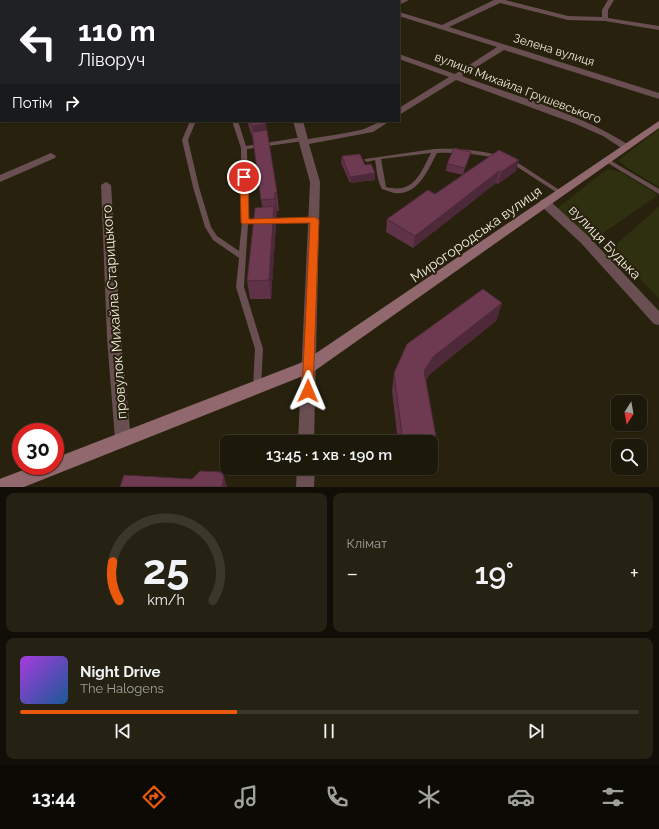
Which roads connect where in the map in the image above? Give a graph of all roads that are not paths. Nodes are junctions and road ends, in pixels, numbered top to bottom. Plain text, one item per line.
1 (498, 0) edge
2 (611, 0) edge
3 (400, 14) edge
4 (605, 19) junction
5 (442, 28) junction
6 (659, 28) edge
7 (503, 47) junction
8 (400, 56) edge
9 (457, 77) junction
10 (659, 96) edge
11 (400, 111) edge
12 (193, 122) edge
13 (236, 122) edge
14 (298, 122) edge
15 (383, 122) edge
16 (659, 124) edge
17 (304, 141) junction
18 (244, 148) junction
19 (626, 148) junction
20 (434, 152) junction
21 (50, 156) dead end
22 (378, 158) junction
23 (368, 160) dead end
24 (608, 161) junction
25 (0, 179) edge
26 (106, 185) dead end
27 (659, 192) edge
28 (561, 193) junction
29 (545, 203) junction
30 (315, 220) junction
31 (245, 222) junction
32 (242, 257) junction
33 (659, 320) edge
34 (308, 367) junction
35 (257, 387) junction
36 (306, 435) edge
37 (122, 439) junction
38 (306, 475) edge
39 (2, 487) edge
40 (305, 487) edge

1 - 4 street
1 - 5 street
2 - 4 street
3 - 5 street, Зелена вулиця
4 - 6 street
5 - 7 street, Зелена вулиця
7 - 9 street
7 - 10 street, Зелена вулиця
8 - 9 street, вулиця Михайла Грушевського
9 - 11 street
9 - 19 street, вулиця Михайла Грушевського
12 - 32 lane
13 - 18 lane
14 - 17 street
15 - 17 street
16 - 19 street, Мирогородська вулиця
17 - 18 lane
17 - 30 street
18 - 31 lane
19 - 24 street, Мирогородська вулиця
20 - 22 lane
20 - 22 lane
20 - 28 lane
21 - 25 street
22 - 23 lane
24 - 27 lane
24 - 28 street, Мирогородська вулиця
26 - 37 street, провулок Михайла Старицького
28 - 29 street, Мирогородська вулиця
29 - 33 street, вулиця Будька
29 - 34 street, Мирогородська вулиця
30 - 31 lane
30 - 34 street
31 - 32 lane
32 - 35 lane
34 - 35 street, Мирогородська вулиця
34 - 36 street
35 - 37 street, Мирогородська вулиця
37 - 39 street, Мирогородська вулиця
38 - 40 street

